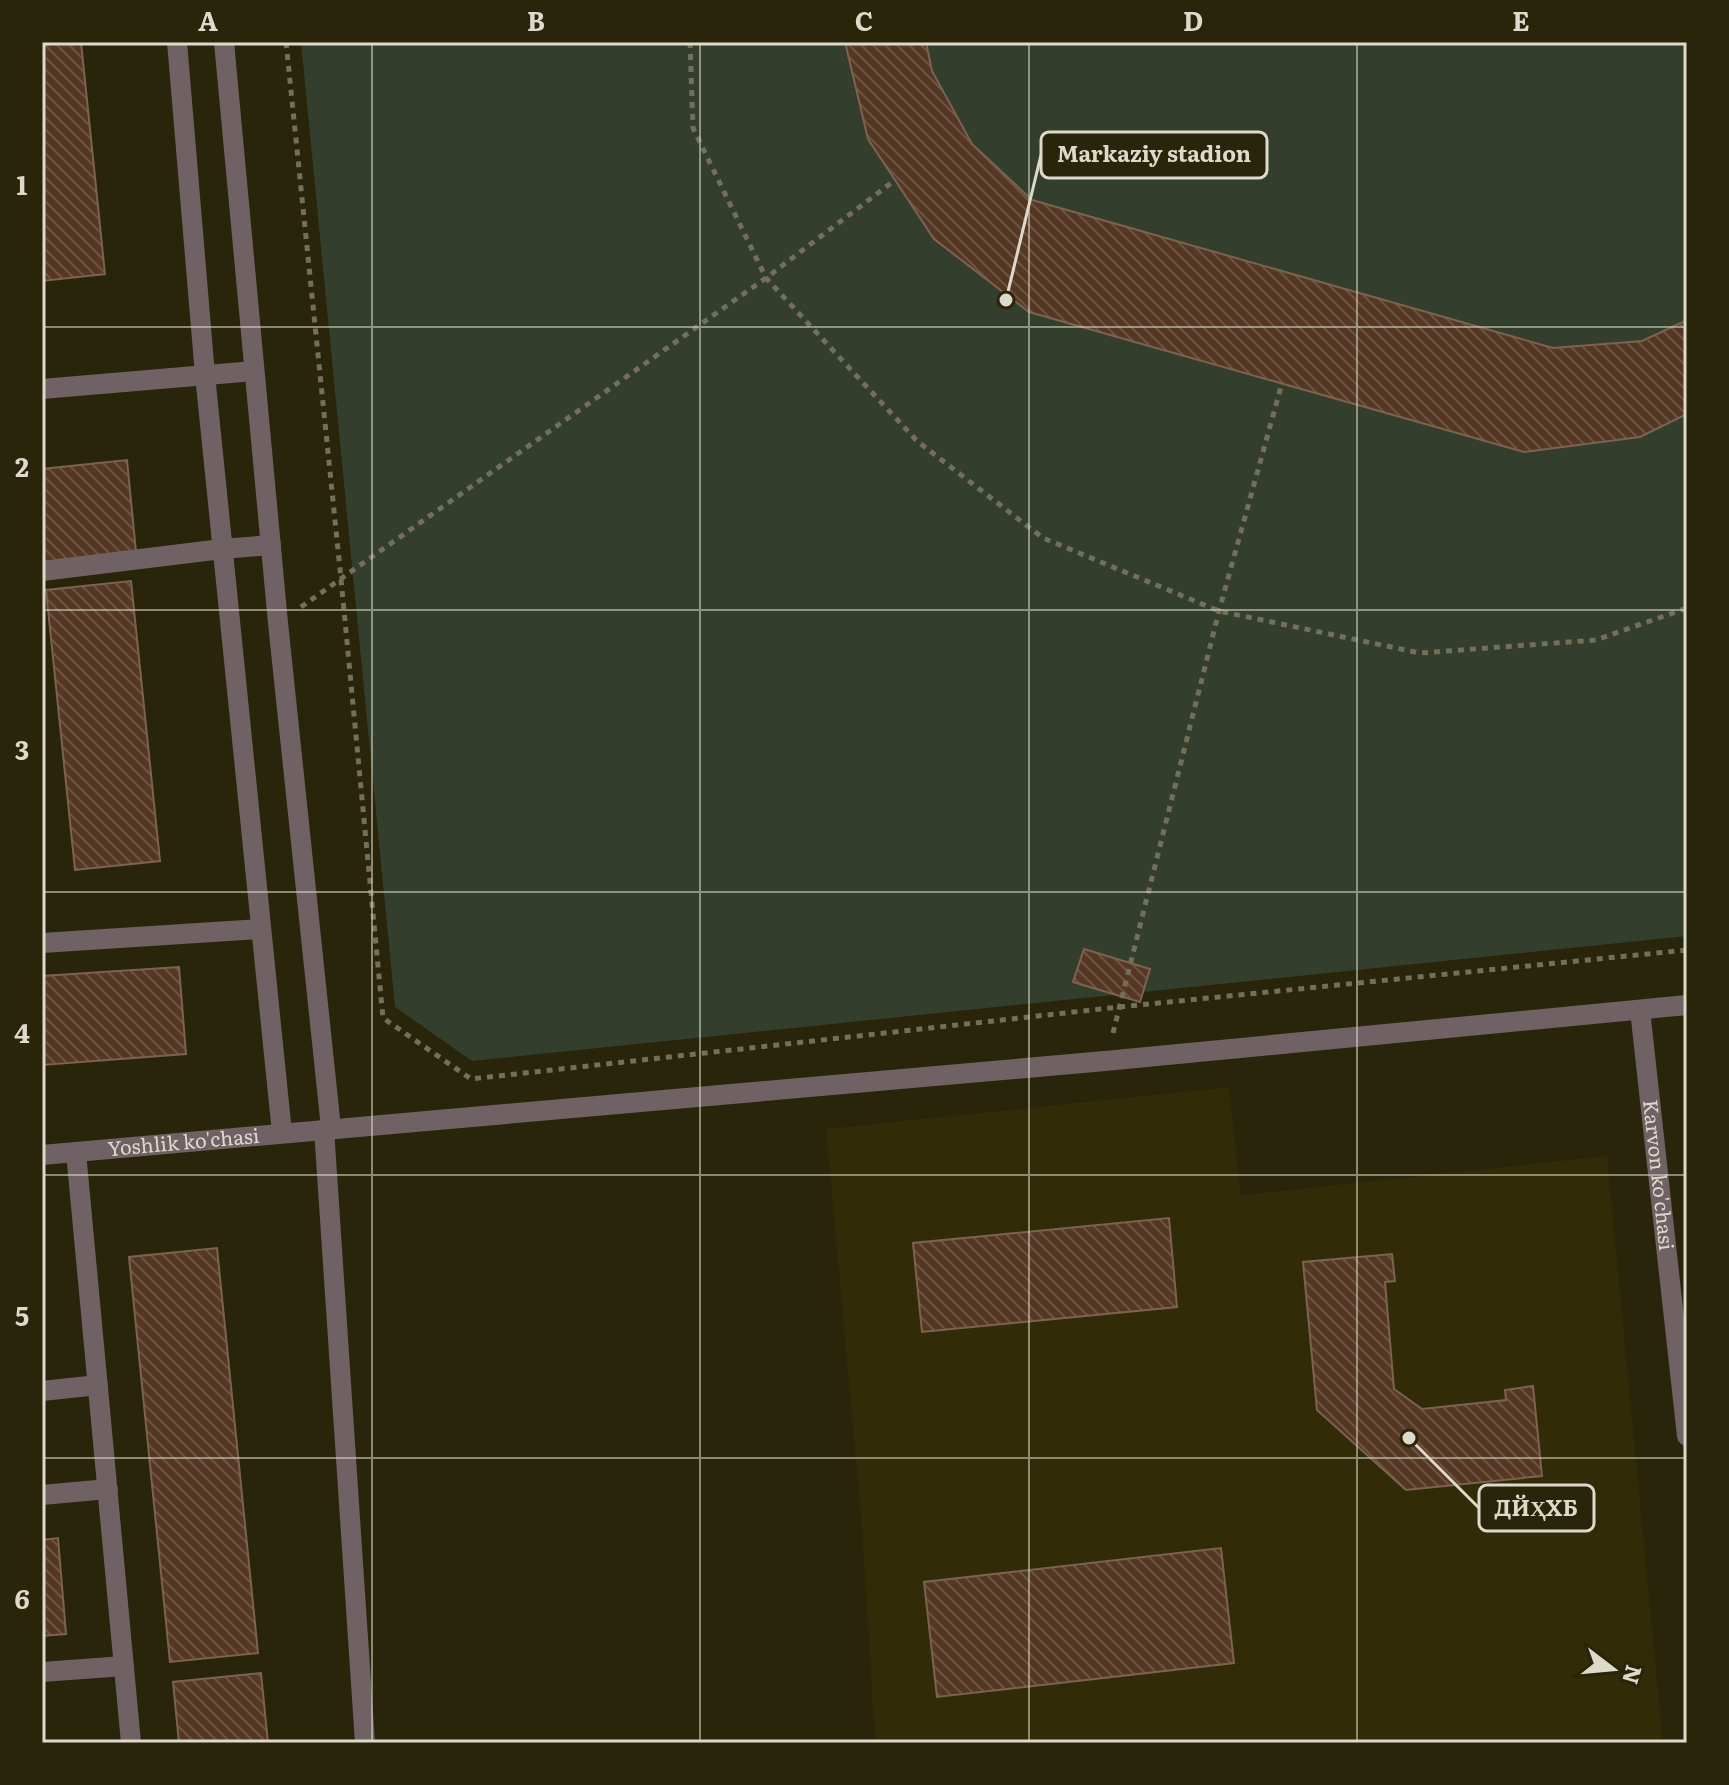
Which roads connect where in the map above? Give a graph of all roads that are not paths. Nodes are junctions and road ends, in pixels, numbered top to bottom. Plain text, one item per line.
1 (177, 42) edge
2 (224, 42) edge
3 (254, 371) junction
4 (205, 375) junction
5 (42, 389) edge
6 (271, 545) junction
7 (222, 549) junction
8 (42, 571) edge
9 (260, 929) junction
10 (42, 943) edge
11 (1687, 1005) edge
12 (1640, 1010) junction
13 (327, 1128) junction
14 (282, 1133) junction
15 (76, 1152) junction
16 (42, 1155) edge
17 (98, 1385) junction
18 (42, 1391) edge
19 (1687, 1436) edge
20 (108, 1489) junction
21 (42, 1495) edge
22 (124, 1666) junction
23 (42, 1672) edge
24 (131, 1743) edge
25 (365, 1743) edge

1 - 4 street
2 - 3 street
3 - 4 street
3 - 6 street
4 - 5 street
4 - 7 street
6 - 7 street
6 - 13 street
7 - 8 street
7 - 9 street
9 - 10 street
9 - 14 street
11 - 12 street, Yoshlik ko'chasi
12 - 13 street, Yoshlik ko'chasi
12 - 19 street, Karvon ko'chasi
13 - 14 street, Yoshlik ko'chasi
13 - 25 street
14 - 15 street, Yoshlik ko'chasi
15 - 16 street, Yoshlik ko'chasi
15 - 17 street
17 - 18 street
17 - 20 street
20 - 21 street
20 - 22 street
22 - 23 street
22 - 24 street

